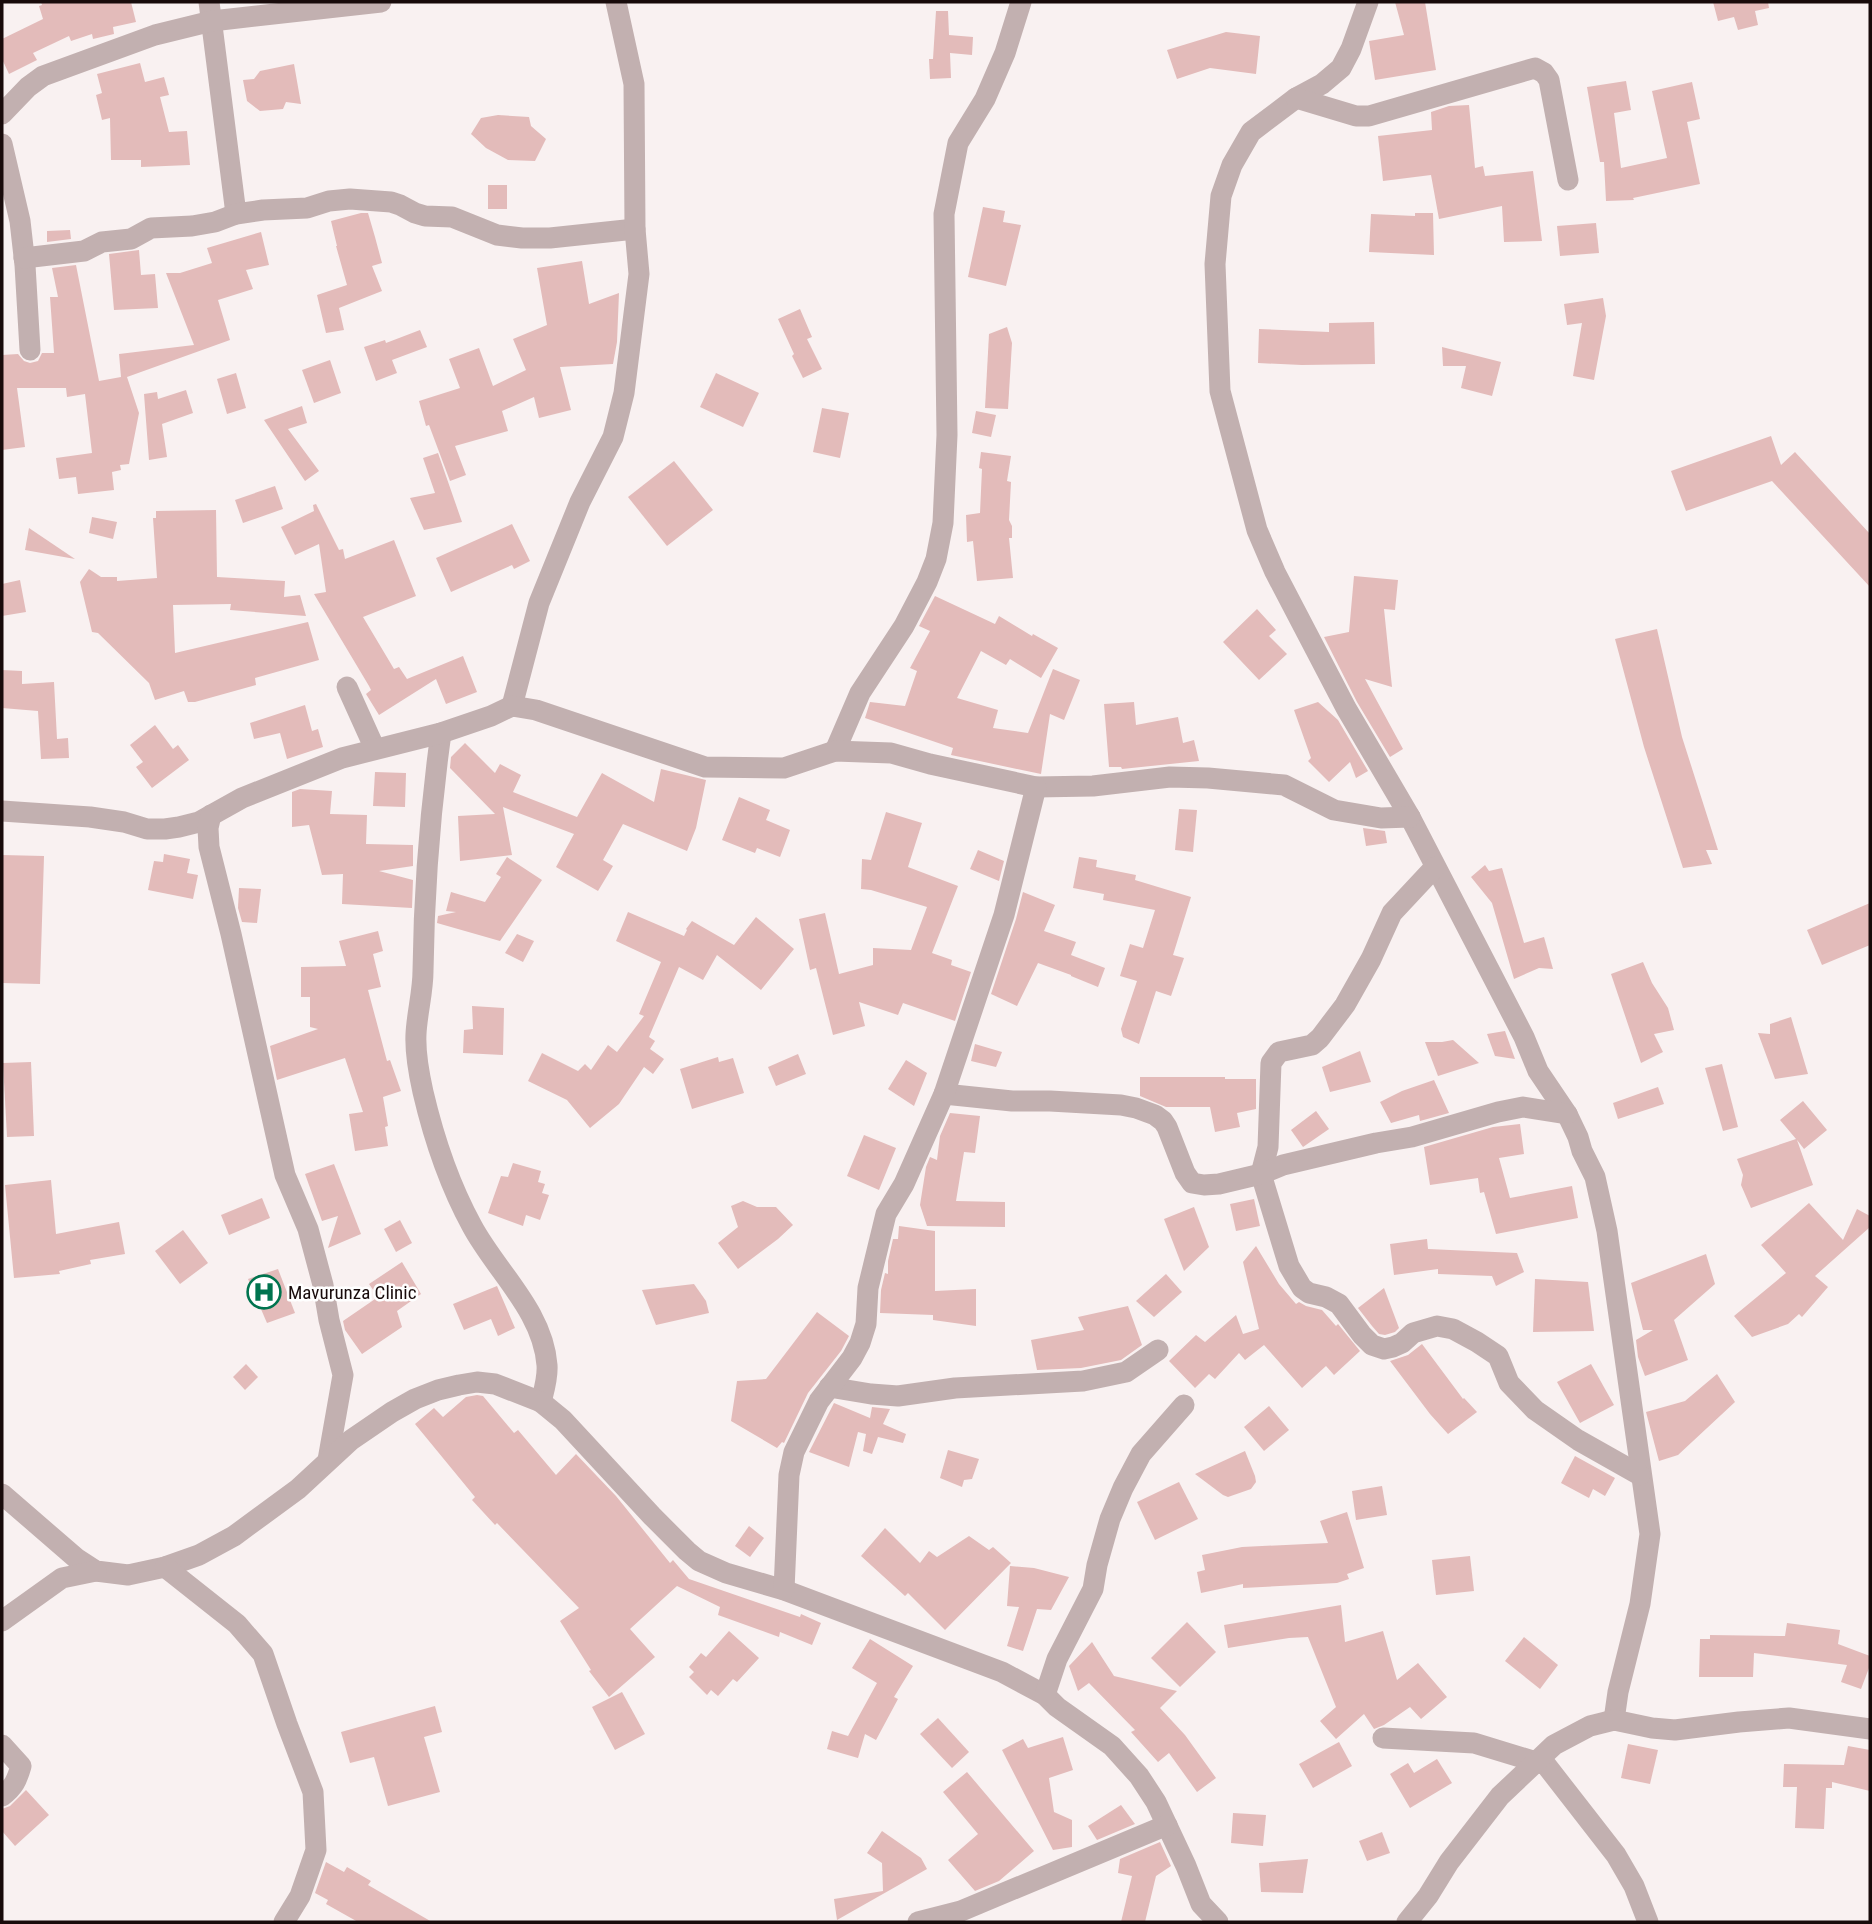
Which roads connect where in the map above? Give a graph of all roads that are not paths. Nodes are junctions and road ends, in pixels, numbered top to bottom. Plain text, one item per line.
1 (381, 2) edge
2 (616, 2) edge
3 (1021, 2) edge
4 (1368, 2) edge
5 (210, 11) edge
6 (1296, 98) junction
7 (5, 103) edge
8 (2, 144) edge
9 (1568, 180) dead end
10 (236, 214) junction
11 (635, 229) junction
12 (24, 258) junction
13 (30, 350) dead end
14 (348, 687) dead end
15 (512, 706) junction
16 (441, 733) junction
17 (375, 749) junction
18 (835, 751) junction
19 (1036, 787) junction
20 (2, 811) edge
21 (211, 815) junction
22 (1409, 817) junction
23 (1435, 867) junction
24 (944, 1094) junction
25 (1567, 1114) junction
26 (1261, 1174) junction
27 (1158, 1350) dead end
28 (829, 1387) junction
29 (541, 1402) junction
30 (1184, 1405) dead end
31 (328, 1460) junction
32 (1640, 1475) junction
33 (2, 1494) edge
34 (164, 1567) junction
35 (96, 1571) junction
36 (784, 1590) junction
37 (2, 1621) edge
38 (1045, 1695) junction
39 (1614, 1720) junction
40 (1869, 1725) edge
41 (1383, 1738) dead end
42 (2, 1745) edge
43 (1535, 1762) junction
44 (2, 1796) edge
45 (1167, 1825) junction
46 (1198, 1913) edge
47 (284, 1922) edge
48 (918, 1922) edge
49 (1218, 1922) edge
50 (1407, 1922) edge
51 (1648, 1922) edge

1 - 5 street
2 - 11 street
3 - 18 street
4 - 6 street
5 - 7 street
5 - 10 street
6 - 9 street
6 - 22 street
8 - 12 street
10 - 11 street
10 - 12 street
11 - 15 street
12 - 13 street
14 - 17 street
15 - 16 street
15 - 18 street
16 - 17 street
16 - 29 street
17 - 21 street
18 - 19 street
19 - 22 street
19 - 24 street
20 - 21 street
21 - 31 street
22 - 23 street
23 - 25 street
23 - 26 street
24 - 26 street
24 - 28 street
25 - 26 street
25 - 32 street
26 - 32 street
27 - 28 street
28 - 36 street
29 - 31 street
29 - 36 street
30 - 38 street
31 - 34 street
32 - 39 street
33 - 35 street
34 - 35 street
34 - 47 street
35 - 37 street
36 - 38 street
38 - 45 street
39 - 40 street
39 - 43 street
41 - 43 street
42 - 44 street
43 - 50 street
43 - 51 street
45 - 46 street
45 - 48 street
46 - 49 street

